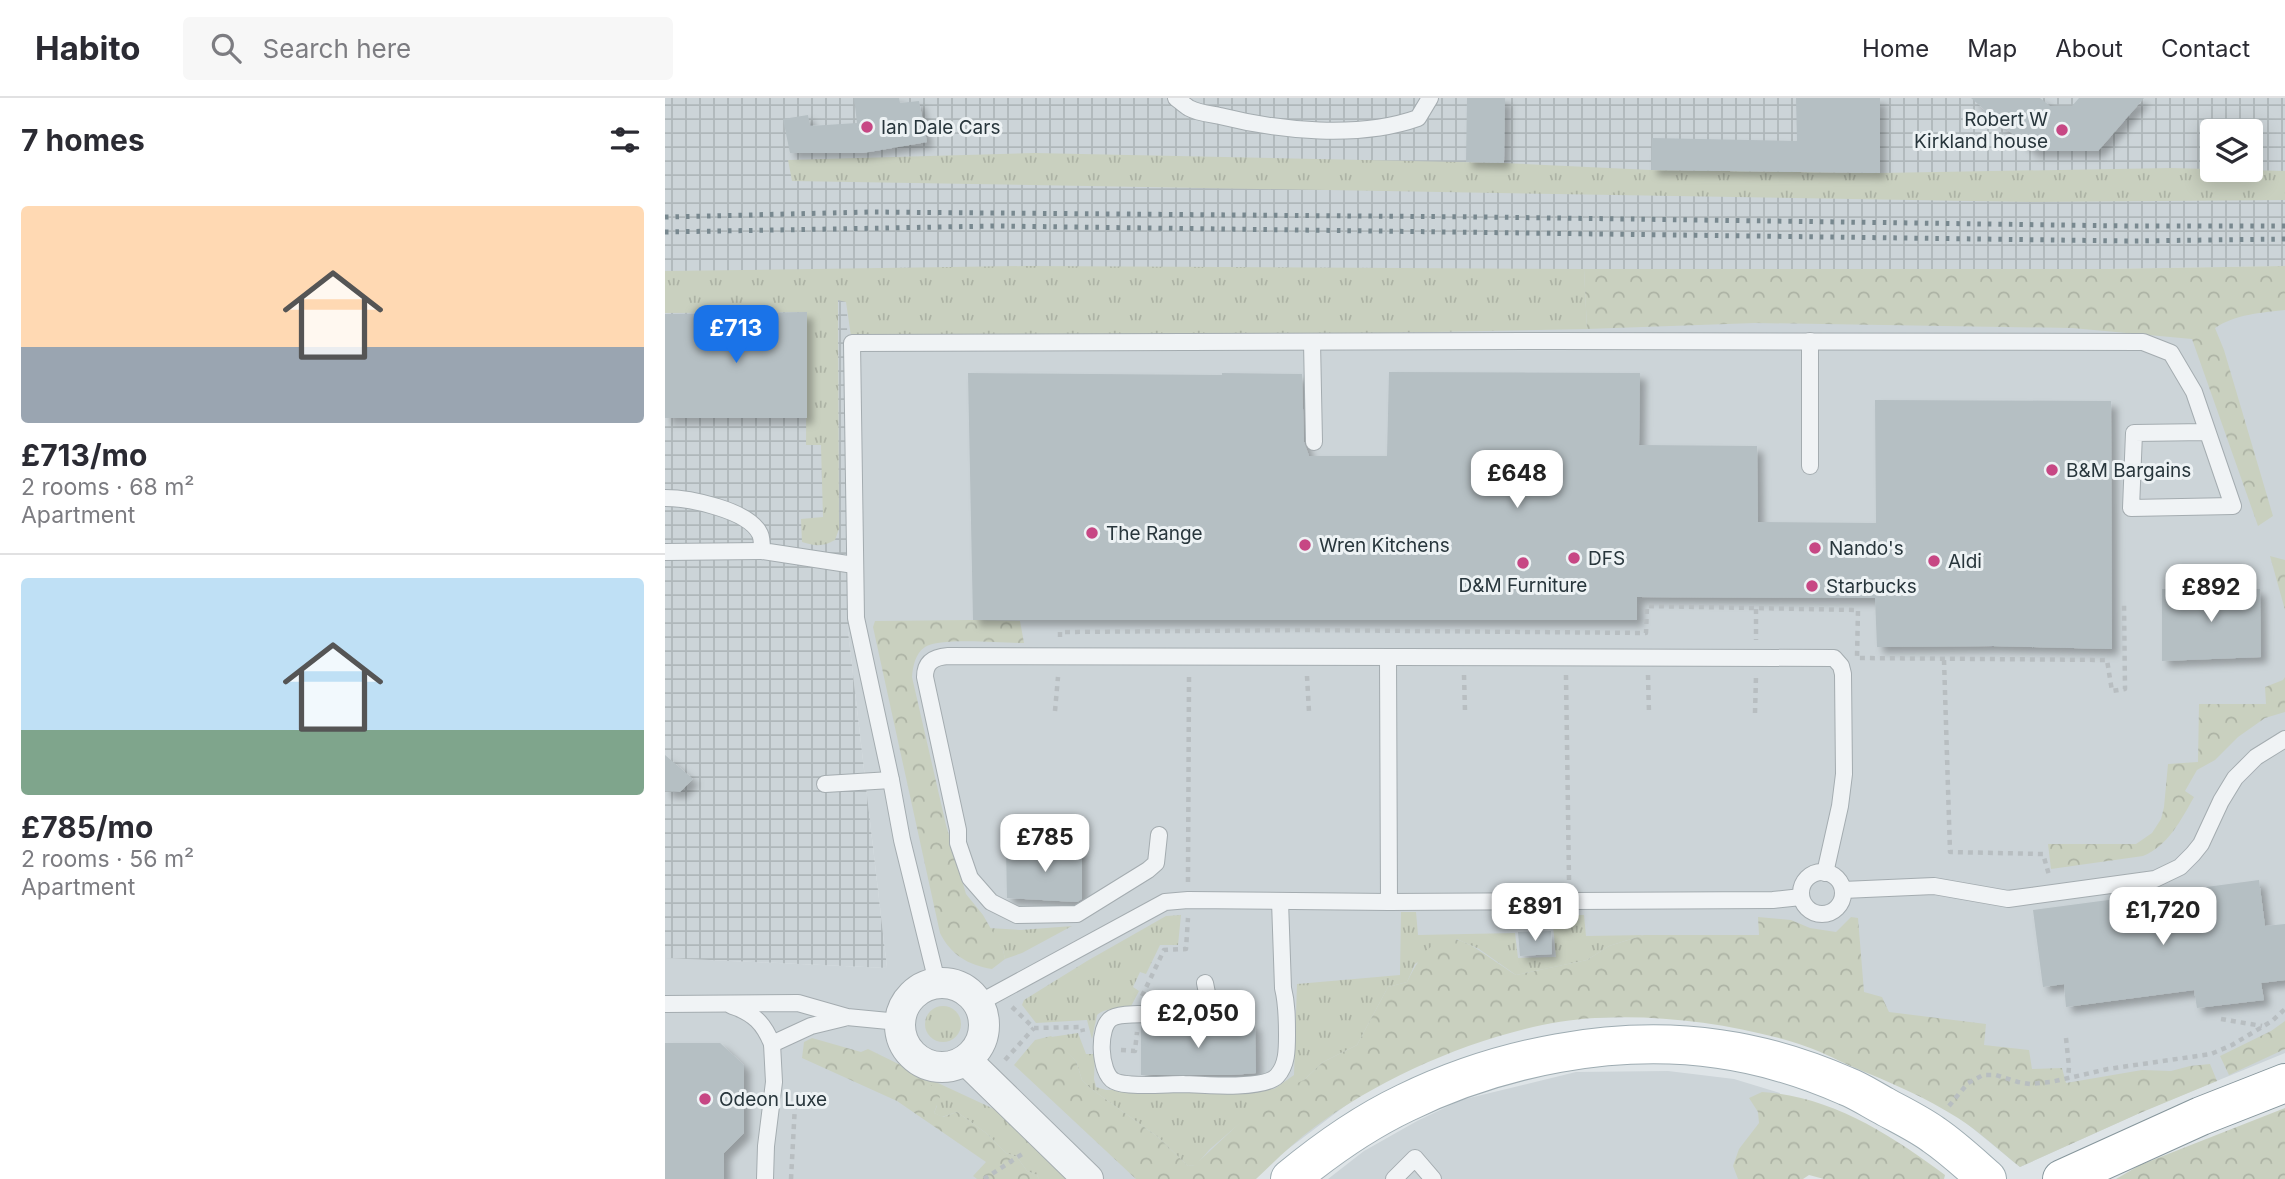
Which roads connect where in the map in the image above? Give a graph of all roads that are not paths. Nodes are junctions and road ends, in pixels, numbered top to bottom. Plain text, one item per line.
1 (1176, 98) edge
2 (1430, 98) edge
3 (1312, 341) junction
4 (1811, 341) junction
5 (2207, 432) junction
6 (1314, 442) dead end
7 (1810, 466) dead end
8 (665, 498) edge
9 (762, 551) junction
10 (665, 552) edge
11 (854, 565) junction
12 (1388, 658) junction
13 (2285, 739) edge
14 (891, 780) junction
15 (825, 785) dead end
16 (1159, 835) dead end
17 (1825, 873) junction
18 (1843, 890) junction
19 (1801, 897) junction
20 (1280, 901) junction
21 (1389, 902) junction
22 (937, 982) junction
23 (1205, 983) dead end
24 (989, 998) junction
25 (665, 1004) edge
26 (727, 1004) junction
27 (847, 1017) junction
28 (899, 1022) junction
29 (772, 1044) junction
30 (966, 1060) junction
31 (2285, 1083) edge
32 (765, 1179) edge
33 (1088, 1179) edge
34 (1290, 1179) edge
35 (1394, 1179) edge
36 (1433, 1179) edge
37 (1987, 1179) edge
38 (2062, 1179) edge

1 - 2 lane
3 - 4 lane
3 - 6 lane
3 - 11 lane
4 - 5 lane
4 - 7 lane
5 - 5 lane
8 - 9 lane
9 - 10 lane
9 - 11 lane
11 - 14 lane
12 - 16 lane
12 - 17 lane
12 - 21 lane
13 - 18 lane
14 - 15 lane
14 - 22 lane
17 - 18 lane
17 - 19 lane
18 - 19 lane
19 - 21 lane
20 - 21 lane
20 - 23 lane
20 - 24 lane
22 - 24 street
22 - 28 street
24 - 30 street
25 - 26 lane
26 - 27 lane
26 - 29 lane
27 - 28 lane
27 - 29 lane
28 - 30 street
29 - 32 lane
30 - 33 street
31 - 38 main road
34 - 37 main road
35 - 36 lane

